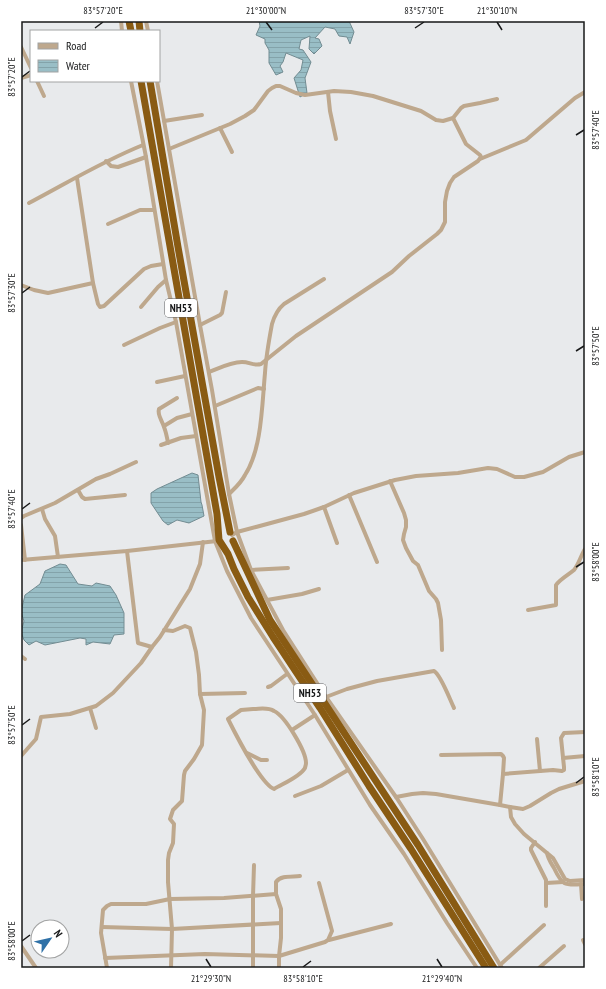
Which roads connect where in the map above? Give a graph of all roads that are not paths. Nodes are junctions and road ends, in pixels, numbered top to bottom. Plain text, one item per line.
1 (21, 47) edge
2 (30, 66) edge
3 (37, 82) edge
4 (131, 82) edge
5 (141, 82) edge
6 (150, 82) edge
7 (157, 82) edge
8 (328, 92) junction
9 (585, 92) edge
10 (44, 96) dead end
11 (497, 99) dead end
12 (202, 116) dead end
13 (453, 118) junction
14 (164, 121) junction
15 (220, 128) junction
16 (336, 139) dead end
17 (143, 145) junction
18 (169, 149) junction
19 (232, 152) dead end
20 (146, 157) junction
21 (480, 159) junction
22 (106, 161) junction
23 (77, 178) junction
24 (29, 203) dead end
25 (154, 210) junction
26 (108, 224) dead end
27 (164, 264) junction
28 (324, 279) dead end
29 (166, 280) junction
30 (93, 283) junction
31 (21, 286) edge
32 (226, 292) dead end
33 (141, 307) dead end
34 (176, 322) junction
35 (200, 325) junction
36 (124, 345) dead end
37 (266, 360) junction
38 (209, 372) junction
39 (185, 376) junction
40 (157, 382) dead end
41 (264, 389) junction
42 (177, 398) dead end
43 (215, 406) junction
44 (192, 414) junction
45 (164, 426) junction
46 (196, 436) junction
47 (168, 443) junction
48 (161, 445) dead end
49 (585, 452) edge
50 (136, 462) dead end
51 (390, 481) junction
52 (78, 490) junction
53 (229, 494) junction
54 (125, 495) dead end
55 (349, 495) junction
56 (324, 507) junction
57 (42, 509) junction
58 (21, 518) edge
59 (21, 525) edge
60 (233, 535) junction
61 (219, 540) junction
62 (203, 542) junction
63 (337, 543) dead end
64 (585, 549) edge
65 (127, 551) junction
66 (58, 557) junction
67 (23, 560) edge
68 (377, 562) dead end
69 (288, 568) dead end
70 (251, 570) junction
71 (319, 589) dead end
72 (266, 600) junction
73 (528, 610) dead end
74 (164, 630) junction
75 (152, 647) junction
76 (442, 650) dead end
77 (287, 674) junction
78 (268, 687) dead end
79 (245, 693) dead end
80 (200, 694) junction
81 (326, 697) junction
82 (90, 708) junction
83 (454, 708) dead end
84 (315, 715) junction
85 (96, 728) dead end
86 (292, 730) junction
87 (585, 732) edge
88 (537, 738) dead end
89 (245, 752) junction
90 (441, 755) dead end
91 (21, 756) edge
92 (585, 756) edge
93 (563, 758) junction
94 (267, 760) dead end
95 (348, 770) junction
96 (540, 771) junction
97 (503, 774) junction
98 (585, 782) edge
99 (295, 796) dead end
100 (396, 797) junction
101 (500, 805) junction
102 (510, 807) junction
103 (535, 842) junction
104 (254, 865) dead end
105 (300, 876) dead end
106 (585, 880) edge
107 (564, 881) junction
108 (546, 883) junction
109 (319, 884) dead end
110 (583, 884) edge
111 (276, 894) junction
112 (253, 896) junction
113 (170, 899) junction
114 (582, 899) dead end
115 (546, 906) dead end
116 (281, 923) junction
117 (253, 924) junction
118 (391, 924) dead end
119 (544, 925) dead end
120 (102, 928) junction
121 (172, 929) junction
122 (328, 940) junction
123 (21, 946) edge
124 (564, 946) dead end
125 (253, 955) junction
126 (172, 956) junction
127 (279, 956) junction
128 (105, 958) junction
129 (499, 967) edge
130 (36, 968) edge
131 (107, 968) edge
132 (171, 968) edge
133 (253, 968) edge
134 (279, 968) edge
135 (477, 968) edge
136 (486, 968) edge
137 (539, 968) edge

1 - 2 street
3 - 10 street
4 - 17 street
5 - 61 highway, NH53
6 - 60 highway, NH53
7 - 14 street
8 - 13 street
8 - 15 street
8 - 16 street
9 - 21 street
11 - 13 street
12 - 14 street
13 - 21 street
14 - 18 street
15 - 18 street
15 - 19 street
17 - 20 street
17 - 22 street
18 - 35 street
20 - 22 street
20 - 25 street
21 - 37 street
22 - 23 street
23 - 24 street
23 - 30 street
25 - 26 street
25 - 27 street
27 - 29 street
27 - 30 street
28 - 37 street
29 - 33 street
29 - 34 street
30 - 31 street
32 - 35 street
34 - 36 street
34 - 39 street
35 - 38 street
37 - 38 street
37 - 41 street
38 - 43 street
39 - 40 street
39 - 44 street
41 - 43 street
41 - 53 street
42 - 45 street
43 - 53 street
44 - 45 street
44 - 46 street
45 - 47 street
46 - 47 street
46 - 61 street
47 - 48 street
49 - 51 street
50 - 52 street
51 - 55 street
51 - 76 street
52 - 54 street
52 - 57 street
53 - 60 street
55 - 56 street
55 - 68 street
56 - 60 street
56 - 63 street
57 - 58 street
57 - 66 street
59 - 67 street
60 - 61 highway
60 - 61 highway
60 - 70 street
60 - 129 highway, NH53
61 - 62 street
61 - 77 street
61 - 136 highway, NH53
62 - 65 street
62 - 74 street
64 - 73 street
65 - 66 street
65 - 75 street
66 - 67 street
69 - 70 street
70 - 72 street
71 - 72 street
72 - 81 street
74 - 75 street
74 - 80 street
75 - 82 street
77 - 78 street
77 - 84 street
79 - 80 street
80 - 113 street
81 - 83 street
81 - 100 street
82 - 85 street
82 - 91 street
84 - 86 street
84 - 95 street
86 - 89 street
86 - 89 street
87 - 93 street
88 - 96 street
89 - 94 street
90 - 97 street
92 - 93 street
93 - 96 street
95 - 99 street
95 - 135 street
96 - 97 street
97 - 101 street
98 - 102 street
100 - 101 street
100 - 129 street
101 - 102 street
102 - 103 street
103 - 107 street
103 - 108 street
104 - 112 street
105 - 111 street
106 - 107 street
107 - 108 street
107 - 110 street
108 - 115 street
109 - 122 street
110 - 114 street
111 - 112 street
111 - 116 street
112 - 113 street
112 - 117 street
113 - 120 street
113 - 121 street
116 - 117 street
116 - 127 street
117 - 121 street
117 - 125 street
118 - 122 street
119 - 129 street
120 - 121 street
120 - 128 street
121 - 126 street
122 - 127 street
123 - 130 street
124 - 137 street
125 - 126 street
125 - 127 street
125 - 133 street
126 - 128 street
126 - 132 street
127 - 134 street
128 - 131 street

